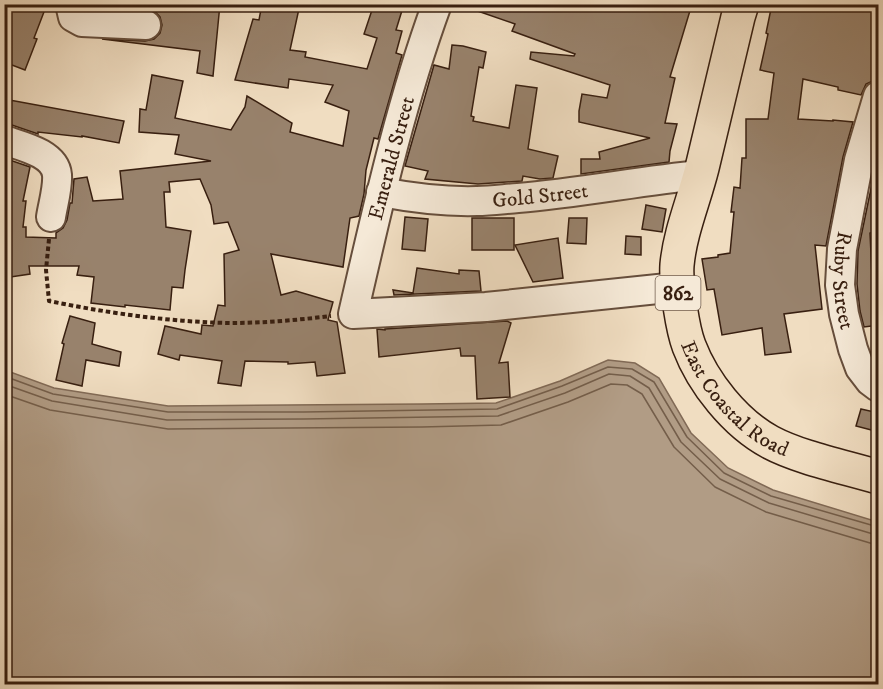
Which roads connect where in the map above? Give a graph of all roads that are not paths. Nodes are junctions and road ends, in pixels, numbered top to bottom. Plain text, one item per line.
1 (437, 4) edge
2 (742, 4) edge
3 (71, 11) edge
4 (146, 25) dead end
5 (879, 96) edge
6 (4, 140) edge
7 (700, 175) junction
8 (381, 192) junction
9 (51, 217) road end
10 (677, 287) junction
11 (879, 387) edge
12 (879, 477) edge

1 - 8 street, Emerald Street
2 - 7 main road, East Coastal Road / 862
3 - 4 street
5 - 11 street, Ruby Street
6 - 9 street
7 - 8 street, Gold Street
7 - 10 main road, East Coastal Road / 862
8 - 10 street, Emerald Street
10 - 12 main road, East Coastal Road / 862

